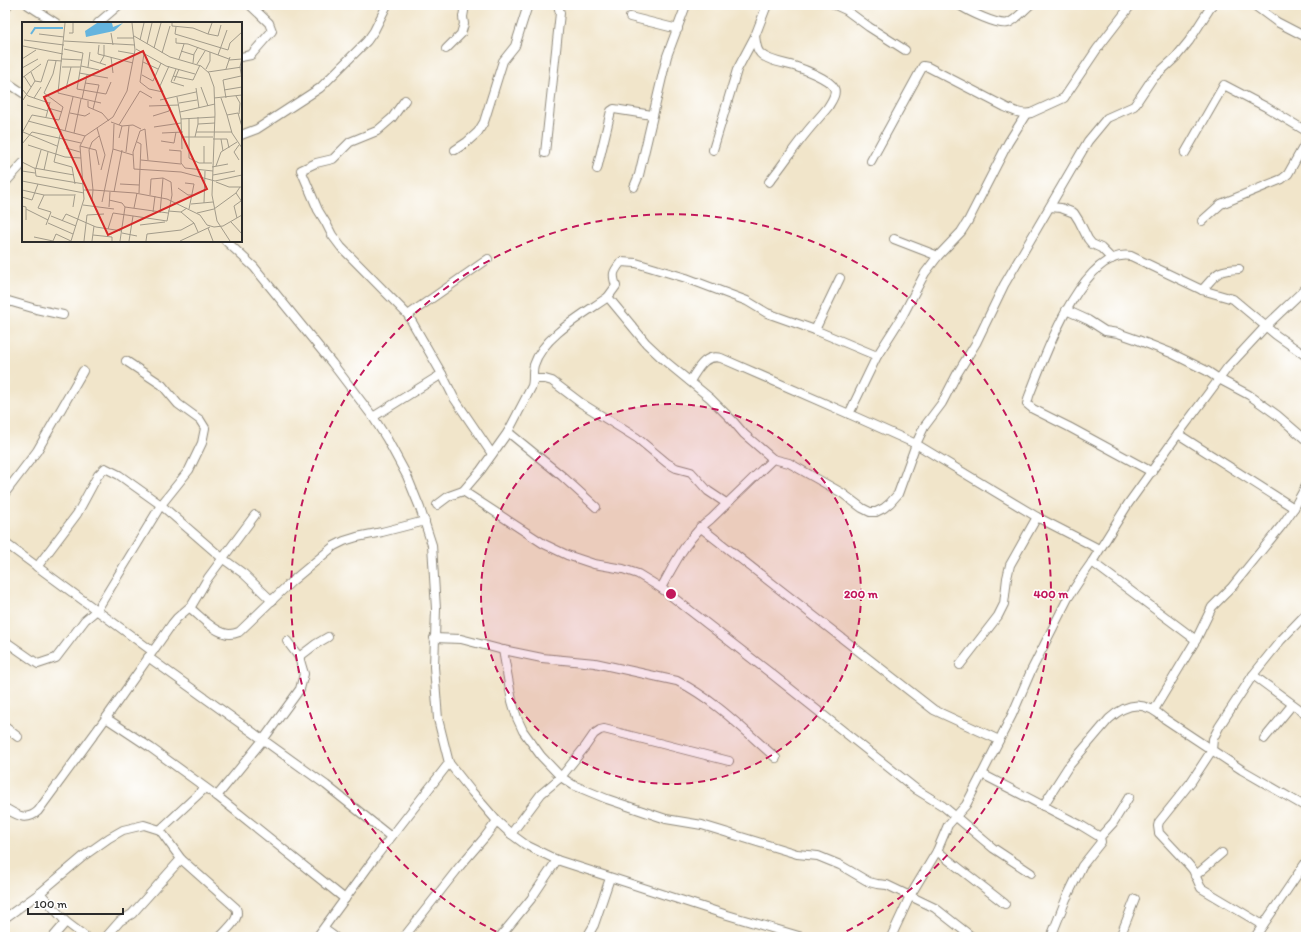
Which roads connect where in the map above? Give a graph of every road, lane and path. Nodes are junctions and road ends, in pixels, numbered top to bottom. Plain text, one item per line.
1 (8, 5) edge
2 (28, 5) edge
3 (119, 5) edge
4 (250, 5) edge
5 (387, 5) edge
6 (465, 5) edge
7 (528, 5) edge
8 (558, 5) edge
9 (686, 5) edge
10 (767, 5) edge
11 (835, 5) edge
12 (958, 5) edge
13 (1030, 5) edge
14 (1131, 5) edge
15 (1212, 5) edge
16 (1254, 5) edge
17 (5, 7) edge
18 (630, 17) dead end
19 (54, 22) edge
20 (99, 22) edge
21 (678, 29) junction
22 (755, 36) junction
23 (1306, 37) edge
24 (446, 49) dead end
25 (906, 50) dead end
26 (242, 57) edge
27 (5, 81) edge
28 (22, 92) edge
29 (405, 100) dead end
30 (1026, 114) junction
31 (652, 115) junction
32 (1306, 131) edge
33 (242, 135) edge
34 (1306, 142) edge
35 (455, 150) dead end
36 (713, 150) dead end
37 (545, 153) dead end
38 (1185, 153) dead end
39 (871, 162) dead end
40 (22, 164) edge
41 (597, 169) dead end
42 (770, 182) dead end
43 (5, 183) edge
44 (634, 187) dead end
45 (1050, 207) junction
46 (1202, 221) dead end
47 (894, 239) dead end
48 (227, 242) edge
49 (938, 256) junction
50 (488, 259) dead end
51 (1112, 259) junction
52 (1239, 270) dead end
53 (840, 278) dead end
54 (1306, 288) edge
55 (1202, 290) junction
56 (608, 297) junction
57 (5, 300) edge
58 (1066, 310) junction
59 (63, 315) dead end
60 (408, 315) junction
61 (1266, 326) junction
62 (815, 330) junction
63 (877, 356) junction
64 (1306, 356) edge
65 (126, 361) dead end
66 (83, 371) dead end
67 (442, 374) junction
68 (534, 379) junction
69 (1219, 379) junction
70 (690, 381) junction
71 (849, 414) junction
72 (373, 417) junction
73 (508, 432) junction
74 (1178, 434) junction
75 (1306, 440) edge
76 (916, 444) junction
77 (492, 454) junction
78 (773, 459) junction
79 (1152, 472) junction
80 (1306, 486) edge
81 (463, 491) junction
82 (5, 493) edge
83 (726, 503) junction
84 (161, 505) junction
85 (437, 505) dead end
86 (596, 507) dead end
87 (1294, 508) junction
88 (256, 515) dead end
89 (1037, 517) junction
90 (425, 521) junction
91 (700, 527) junction
92 (5, 543) edge
93 (1099, 549) junction
94 (222, 558) junction
95 (1092, 562) junction
96 (37, 567) junction
97 (661, 588) junction
98 (272, 600) junction
99 (190, 608) junction
100 (97, 610) junction
101 (1306, 614) edge
102 (328, 637) dead end
103 (434, 638) junction
104 (1196, 640) junction
105 (5, 641) edge
106 (287, 641) dead end
107 (503, 650) junction
108 (150, 654) junction
109 (299, 657) junction
110 (960, 665) dead end
111 (1253, 675) junction
112 (1292, 705) junction
113 (1154, 710) junction
114 (1306, 714) edge
115 (106, 718) junction
116 (5, 727) edge
117 (18, 737) dead end
118 (1264, 739) dead end
119 (263, 740) junction
120 (999, 740) junction
121 (1212, 750) junction
122 (776, 758) dead end
123 (729, 761) dead end
124 (449, 763) junction
125 (982, 774) junction
126 (561, 777) junction
127 (206, 788) junction
128 (217, 796) junction
129 (1129, 797) dead end
130 (1043, 806) junction
131 (1306, 807) edge
132 (5, 808) edge
133 (956, 816) junction
134 (497, 821) junction
135 (160, 830) junction
136 (511, 834) junction
137 (391, 837) junction
138 (1100, 837) junction
139 (937, 851) junction
140 (1222, 853) dead end
141 (181, 859) junction
142 (557, 860) junction
143 (1306, 862) edge
144 (1032, 873) dead end
145 (1195, 876) junction
146 (610, 878) junction
147 (40, 893) junction
148 (910, 896) junction
149 (1135, 898) dead end
150 (345, 899) junction
151 (1005, 904) dead end
152 (5, 918) edge
153 (66, 922) junction
154 (1263, 925) junction
155 (324, 929) junction
156 (53, 937) edge
157 (86, 937) edge
158 (106, 937) edge
159 (220, 937) edge
160 (318, 937) edge
161 (334, 937) edge
162 (404, 937) edge
163 (500, 937) edge
164 (587, 937) edge
165 (802, 937) edge
166 (891, 937) edge
167 (972, 937) edge
168 (1051, 937) edge
169 (1120, 937) edge
170 (1255, 937) edge

1 - 17 street
2 - 19 street
3 - 20 street
4 - 26 street
5 - 33 street
6 - 24 street
7 - 35 street
8 - 37 street
9 - 21 street
10 - 22 street
11 - 25 street
12 - 13 street
14 - 30 street
15 - 45 street
16 - 23 street
18 - 21 street
21 - 31 street
22 - 36 street
22 - 42 street
27 - 28 street
29 - 60 street
30 - 39 street
30 - 49 street
31 - 41 street
31 - 44 street
32 - 38 street
34 - 46 street
40 - 43 street
45 - 51 street
45 - 76 street
47 - 49 street
48 - 72 street
49 - 63 street
50 - 60 street
51 - 55 street
51 - 58 street
52 - 55 street
53 - 62 street
54 - 61 street
55 - 61 street
56 - 62 street
56 - 68 street
56 - 70 street
57 - 59 street
58 - 69 street
58 - 79 street
60 - 67 street
61 - 64 street
61 - 69 street
62 - 63 street
63 - 71 street
65 - 84 street
66 - 82 street
67 - 72 street
67 - 77 street
68 - 73 street
68 - 83 street
69 - 74 street
69 - 75 street
70 - 71 street
70 - 78 street
71 - 76 street
72 - 90 street
73 - 77 street
73 - 86 street
74 - 79 street
74 - 87 street
76 - 78 street
76 - 89 street
77 - 81 street
78 - 83 street
79 - 93 street
80 - 87 street
81 - 85 street
81 - 97 street
83 - 91 street
84 - 94 street
84 - 96 street
84 - 100 street
87 - 104 street
88 - 94 street
89 - 93 street
89 - 110 street
90 - 98 street
90 - 103 street
91 - 97 street
91 - 120 street
92 - 96 street
93 - 95 street
94 - 98 street
94 - 99 street
95 - 104 street
95 - 120 street
96 - 100 street
97 - 133 street
98 - 99 street
99 - 108 street
100 - 105 street
100 - 108 street
101 - 111 street
102 - 109 street
103 - 107 street
103 - 124 street
104 - 113 street
106 - 109 street
107 - 122 street
107 - 126 street
108 - 115 street
108 - 119 street
109 - 119 street
111 - 112 street
111 - 121 street
112 - 114 street
112 - 118 street
113 - 121 street
113 - 130 street
115 - 127 street
115 - 132 street
116 - 117 street
119 - 128 street
119 - 137 street
120 - 125 street
121 - 131 street
121 - 145 street
123 - 126 street
124 - 134 street
124 - 137 street
125 - 130 street
125 - 133 street
126 - 136 street
126 - 148 street
127 - 128 street
127 - 135 street
128 - 150 street
129 - 138 street
130 - 138 street
133 - 139 street
133 - 144 street
134 - 136 street
134 - 162 street
135 - 141 street
135 - 147 street
136 - 142 street
137 - 150 street
138 - 168 street
139 - 148 street
139 - 151 street
140 - 145 street
141 - 158 street
141 - 159 street
142 - 146 street
142 - 163 street
143 - 154 street
145 - 154 street
146 - 164 street
146 - 165 street
147 - 152 street
147 - 153 street
148 - 166 street
148 - 167 street
149 - 169 street
150 - 155 street
153 - 156 street
153 - 157 street
154 - 170 street
155 - 160 street
155 - 161 street

